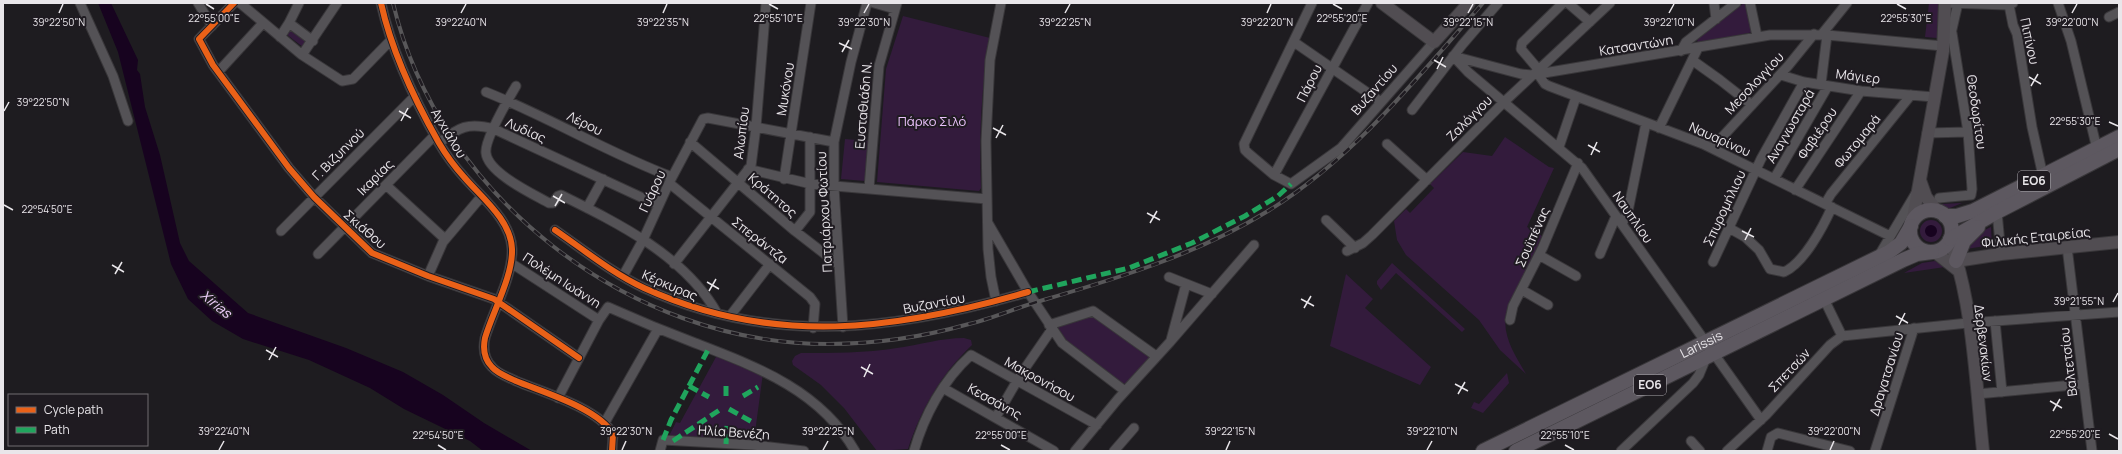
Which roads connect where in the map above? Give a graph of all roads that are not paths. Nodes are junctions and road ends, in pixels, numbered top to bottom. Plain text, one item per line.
1 (80, 3) edge
2 (198, 3) edge
3 (234, 3) edge
4 (240, 3) edge
5 (299, 3) edge
6 (338, 3) edge
7 (382, 3) edge
8 (766, 3) edge
9 (811, 3) edge
10 (867, 3) edge
11 (874, 3) edge
12 (1001, 3) edge
13 (1312, 3) edge
14 (1368, 3) edge
15 (1382, 3) edge
16 (1469, 3) edge
17 (1498, 3) edge
18 (1563, 3) edge
19 (1568, 3) edge
20 (1610, 3) edge
21 (1714, 3) edge
22 (1736, 3) edge
23 (1750, 3) edge
24 (1847, 3) edge
25 (1945, 3) edge
26 (1948, 3) edge
27 (1958, 3) edge
28 (2058, 3) edge
29 (2011, 4) edge
30 (896, 6) edge
31 (2119, 12) edge
32 (2109, 17) dead end
33 (1716, 19) junction
34 (1590, 22) junction
35 (263, 23) junction
36 (289, 23) junction
37 (212, 26) junction
38 (1952, 33) junction
39 (1821, 34) junction
40 (1757, 36) junction
41 (280, 37) junction
42 (391, 40) junction
43 (313, 41) junction
44 (1294, 42) junction
45 (1434, 42) junction
46 (1698, 48) junction
47 (1681, 51) junction
48 (1942, 52) junction
49 (302, 55) junction
50 (1453, 56) junction
51 (1692, 60) junction
52 (1332, 67) junction
53 (218, 71) junction
54 (1536, 73) junction
55 (1781, 75) junction
56 (1804, 82) junction
57 (1825, 85) junction
58 (516, 86) dead end
59 (1861, 91) junction
60 (486, 92) dead end
61 (1910, 95) junction
62 (415, 96) junction
63 (1576, 97) junction
64 (1934, 97) junction
65 (508, 101) junction
66 (1381, 102) junction
67 (1504, 102) junction
68 (1752, 105) junction
69 (1412, 110) dead end
70 (128, 121) dead end
71 (1646, 123) junction
72 (756, 127) junction
73 (1659, 128) junction
74 (494, 129) junction
75 (1968, 132) junction
76 (1927, 133) junction
77 (791, 134) junction
78 (2119, 136) edge
79 (810, 137) junction
80 (437, 139) junction
81 (690, 142) junction
82 (834, 142) junction
83 (1387, 144) dead end
84 (1559, 147) junction
85 (1712, 148) junction
86 (2097, 149) junction
87 (2119, 149) edge
88 (1578, 163) junction
89 (748, 169) junction
90 (1756, 170) junction
91 (1274, 175) junction
92 (2043, 176) junction
93 (1919, 177) junction
94 (603, 179) junction
95 (784, 179) junction
96 (1774, 179) junction
97 (670, 180) junction
98 (1427, 180) junction
99 (738, 182) junction
100 (811, 184) junction
101 (386, 185) junction
102 (834, 187) junction
103 (869, 188) junction
104 (1795, 190) junction
105 (1917, 191) junction
106 (314, 196) junction
107 (481, 196) junction
108 (987, 199) junction
109 (658, 205) junction
110 (1829, 206) junction
111 (587, 208) junction
112 (1940, 209) junction
113 (1997, 212) junction
114 (1616, 216) junction
115 (710, 217) junction
116 (1326, 220) dead end
117 (987, 222) junction
118 (1622, 224) junction
119 (1912, 225) junction
120 (344, 226) junction
121 (1728, 228) junction
122 (555, 230) dead end
123 (794, 231) junction
124 (281, 232) dead end
125 (1890, 236) junction
126 (445, 239) junction
127 (643, 240) junction
128 (1950, 240) junction
129 (2119, 242) edge
130 (1254, 246) dead end
131 (2067, 247) junction
132 (1933, 252) junction
133 (318, 254) dead end
134 (1600, 254) dead end
135 (2001, 254) junction
136 (1539, 255) junction
137 (1877, 258) junction
138 (1713, 262) dead end
139 (511, 263) junction
140 (674, 264) junction
141 (770, 264) junction
142 (839, 265) junction
143 (1958, 266) junction
144 (428, 276) junction
145 (623, 276) junction
146 (1576, 276) dead end
147 (1169, 277) dead end
148 (1186, 284) junction
149 (1522, 290) junction
150 (1028, 292) junction
151 (1212, 294) junction
152 (1824, 299) junction
153 (498, 301) junction
154 (996, 302) junction
155 (1548, 305) dead end
156 (2119, 312) edge
157 (717, 313) junction
158 (2076, 314) junction
159 (730, 316) junction
160 (599, 320) junction
161 (1510, 320) dead end
162 (1995, 321) junction
163 (1968, 323) junction
164 (843, 327) junction
165 (1051, 327) junction
166 (814, 328) junction
167 (1914, 328) junction
168 (658, 329) junction
169 (1842, 336) junction
170 (1170, 342) junction
171 (1705, 342) junction
172 (1156, 356) junction
173 (1710, 356) junction
174 (579, 358) junction
175 (1016, 381) junction
176 (2084, 384) junction
177 (943, 388) junction
178 (1125, 391) junction
179 (2002, 392) junction
180 (1977, 394) junction
181 (558, 398) junction
182 (996, 417) junction
183 (1761, 420) junction
184 (604, 424) junction
185 (1097, 425) junction
186 (1134, 428) dead end
187 (1691, 441) dead end
188 (753, 448) edge
189 (774, 449) edge
190 (662, 450) edge
191 (612, 451) edge
192 (804, 451) edge
193 (855, 451) edge
194 (914, 451) edge
195 (1054, 451) edge
196 (1075, 451) edge
197 (1114, 451) edge
198 (1483, 451) edge
199 (1516, 451) edge
200 (1621, 451) edge
201 (1700, 451) edge
202 (1727, 451) edge
203 (1767, 451) edge
204 (1850, 451) edge
205 (1875, 451) edge
206 (1983, 451) edge
207 (2092, 451) edge

1 - 70 street
2 - 37 street
3 - 37 street
4 - 35 street
5 - 36 street
6 - 43 street
7 - 42 street, Αγχιάλου
8 - 72 street, Αλωπίου
9 - 77 street, Μυκόνου
10 - 82 street, Πατριάρχου Φωτίου
11 - 30 street
12 - 108 street
13 - 44 street
14 - 52 street, Πάρου
15 - 45 street
16 - 45 street, Βυζαντίου
17 - 50 street
18 - 54 street, Ναυαρίνου
19 - 34 street
20 - 34 street, Ζαλόγγου
21 - 33 street
22 - 33 street
23 - 40 street
24 - 39 street
25 - 48 street
26 - 27 street
27 - 29 street
27 - 38 street
28 - 86 street
29 - 92 street, Πιπίνου
30 - 103 street, Ευσταθιάδη Ν.
31 - 32 street
33 - 47 street
34 - 54 street, Ζαλόγγου
35 - 41 street
35 - 53 street
36 - 41 street
36 - 43 street
37 - 53 street, Σκιάθου
38 - 48 street
38 - 75 street, Θεοδωρίτου
39 - 40 street, Κατσαντώνη
39 - 48 street, Κατσαντώνη
39 - 55 street, Μεσολογγίου
39 - 57 street, Αναγνωσταρά
40 - 46 street, Κατσαντώνη
41 - 49 street
42 - 49 street
42 - 62 street, Αγχιάλου
43 - 49 street
44 - 52 street
44 - 91 street
45 - 66 street, Βυζαντίου
46 - 47 street, Κατσαντώνη
46 - 51 street
47 - 54 street, Κατσαντώνη
48 - 64 street
50 - 54 street, Κατσαντώνη
50 - 67 street, Ναυπλίου
50 - 69 street
51 - 68 street
51 - 73 street
52 - 66 street
52 - 91 street, Πάρου
53 - 106 street, Σκιάθου
54 - 63 street, Ναυαρίνου
54 - 67 street, Ζαλόγγου
55 - 56 street, Μάγιερ
55 - 68 street, Μεσολογγίου
56 - 57 street, Μάγιερ
56 - 90 street, Σπυρομήλιου
57 - 59 street, Μάγιερ
57 - 96 street, Αναγνωσταρά
58 - 65 street
59 - 61 street, Μάγιερ
59 - 104 street, Φαβιέρου
60 - 65 street, Λέρου
61 - 64 street, Μάγιερ
61 - 110 street, Φωτομαρά
62 - 80 street, Αγχιάλου
62 - 106 street, Γ. Βιζυηνού
63 - 71 street, Ναυαρίνου
63 - 84 street
64 - 76 street
65 - 74 street
65 - 97 street, Λέρου
66 - 91 street, Βυζαντίου
67 - 84 street, Ναυπλίου
67 - 98 street, Ζαλόγγου
68 - 85 street, Μεσολογγίου
71 - 73 street, Ναυαρίνου
71 - 118 street
72 - 77 street
72 - 81 street, Γυάρου
72 - 89 street, Αλωπίου
73 - 85 street, Ναυαρίνου
74 - 80 street, Λυδίας
74 - 94 street, Λυδίας
74 - 111 street, Κέρκυρας
75 - 76 street
75 - 112 street, Θεοδωρίτου
76 - 93 street
77 - 79 street
77 - 95 street, Μυκόνου
78 - 86 main road, ΕΟ6
79 - 82 street
79 - 100 street
80 - 101 street, Ικαρίας
80 - 107 street, Αγχιάλου
81 - 97 street, Γυάρου
81 - 99 street, Κράτητος
82 - 102 street, Πατριάρχου Φωτίου
83 - 98 street
84 - 88 street, Ναυπλίου
85 - 90 street, Ναυαρίνου
86 - 92 main road, ΕΟ6
87 - 113 main road, ΕΟ6
88 - 114 street, Ναυπλίου
88 - 136 street, Σουϊπένας
89 - 95 street
89 - 99 street, Αλωπίου
90 - 96 street, Ναυαρίνου
90 - 121 street, Σπυρομήλιου
92 - 112 main road, ΕΟ6
93 - 105 street
93 - 112 street
94 - 109 street, Λυδίας
94 - 111 street
95 - 100 street
96 - 104 street, Ναυαρίνου
97 - 109 street, Γυάρου
97 - 115 street, Σπεράντζα
98 - 116 street, Ζαλόγγου
99 - 115 street, Αλωπίου
99 - 123 street, Κράτητος
100 - 102 street
100 - 123 street
101 - 120 street, Ικαρίας
101 - 126 street
102 - 103 street
102 - 142 street, Πατριάρχου Φωτίου
103 - 108 street
104 - 110 street, Ναυαρίνου
105 - 119 street
105 - 125 street
106 - 120 street, Σκιάθου
106 - 124 street, Γ. Βιζυηνού
107 - 126 street
107 - 139 street, Αγχιάλου
108 - 117 street
109 - 127 street, Γυάρου
110 - 121 street, Φωτομαρά
110 - 125 street, Ναυαρίνου
111 - 127 street, Κέρκυρας
112 - 119 main road, ΕΟ6
112 - 128 main road
113 - 128 main road, ΕΟ6
113 - 135 street
113 - 143 main road
114 - 118 street, Ναυπλίου
114 - 134 street
115 - 140 street, Αλωπίου
115 - 141 street, Σπεράντζα
117 - 150 street
117 - 154 street
118 - 171 street, Ναυπλίου
119 - 132 main road
119 - 137 main road, Larissis / ΕΟ6
120 - 133 street, Ικαρίας
120 - 144 street, Σκιάθου
121 - 138 street, Σπυρομήλιου
122 - 145 street, Κέρκυρας
123 - 142 street, Κράτητος
125 - 137 street
126 - 144 street
127 - 140 street, Κέρκυρας
127 - 145 street, Γυάρου
128 - 132 main road, ΕΟ6
128 - 143 street, Δερβενακίων
129 - 131 street, Φιλικής Εταιρείας
130 - 151 street
131 - 135 street, Φιλικής Εταιρείας
131 - 158 street, Βαλτετσίου
132 - 143 street
132 - 152 main road, Larissis / ΕΟ6
135 - 143 street, Φιλικής Εταιρείας
136 - 146 street
136 - 149 street, Σουϊπένας
137 - 171 main road, Larissis / ΕΟ6
139 - 153 street, Αγχιάλου
139 - 160 street, Πολέμη Ιωάννη
140 - 157 street, Κέρκυρας
141 - 159 street
141 - 166 street, Σπεράντζα
142 - 164 street, Πατριάρχου Φωτίου
143 - 163 street, Δερβενακίων
144 - 153 street, Σκιάθου
145 - 157 street, Κέρκυρας
147 - 148 street
148 - 151 street
148 - 170 street
149 - 155 street
149 - 161 street, Σουϊπένας
150 - 154 street, Βυζαντίου
150 - 165 street
151 - 170 street
152 - 169 street
152 - 173 main road, Larissis / ΕΟ6
153 - 174 street, Σκιάθου
153 - 181 street, Αγχιάλου
154 - 164 street, Βυζαντίου
156 - 158 street
157 - 159 street, Κέρκυρας
158 - 162 street
158 - 176 street, Βαλτετσίου
159 - 166 street, Κέρκυρας
160 - 168 street
160 - 174 street
162 - 163 street
162 - 179 street
163 - 167 street
163 - 180 street, Δερβενακίων
164 - 166 street, Βυζαντίου
165 - 172 street
165 - 175 street
165 - 178 street
167 - 169 street
167 - 205 street, Δραγατσανίου
168 - 184 street
168 - 193 street
169 - 183 street, Σπετσών
170 - 172 street
171 - 173 street, Ναυπλίου
171 - 198 main road, Larissis / ΕΟ6
172 - 178 street
173 - 183 street, Ναυπλίου
173 - 199 main road, Larissis / ΕΟ6
173 - 200 street
174 - 181 street
175 - 177 street, Μακρονήσου
175 - 182 street
175 - 185 street, Μακρονήσου
176 - 179 street
176 - 207 street, Βαλτετσίου
177 - 182 street, Κεσσάνης
177 - 194 street
178 - 185 street
179 - 180 street
180 - 206 street, Δερβενακίων
181 - 184 street, Αγχιάλου
182 - 195 street, Κεσσάνης
183 - 202 street, Σπετσών
184 - 191 street
185 - 196 street
186 - 197 street
187 - 201 street
188 - 189 street, Ηλία Βενέζη
188 - 190 street, Ηλία Βενέζη
189 - 192 street, Ηλία Βενέζη
203 - 204 street

